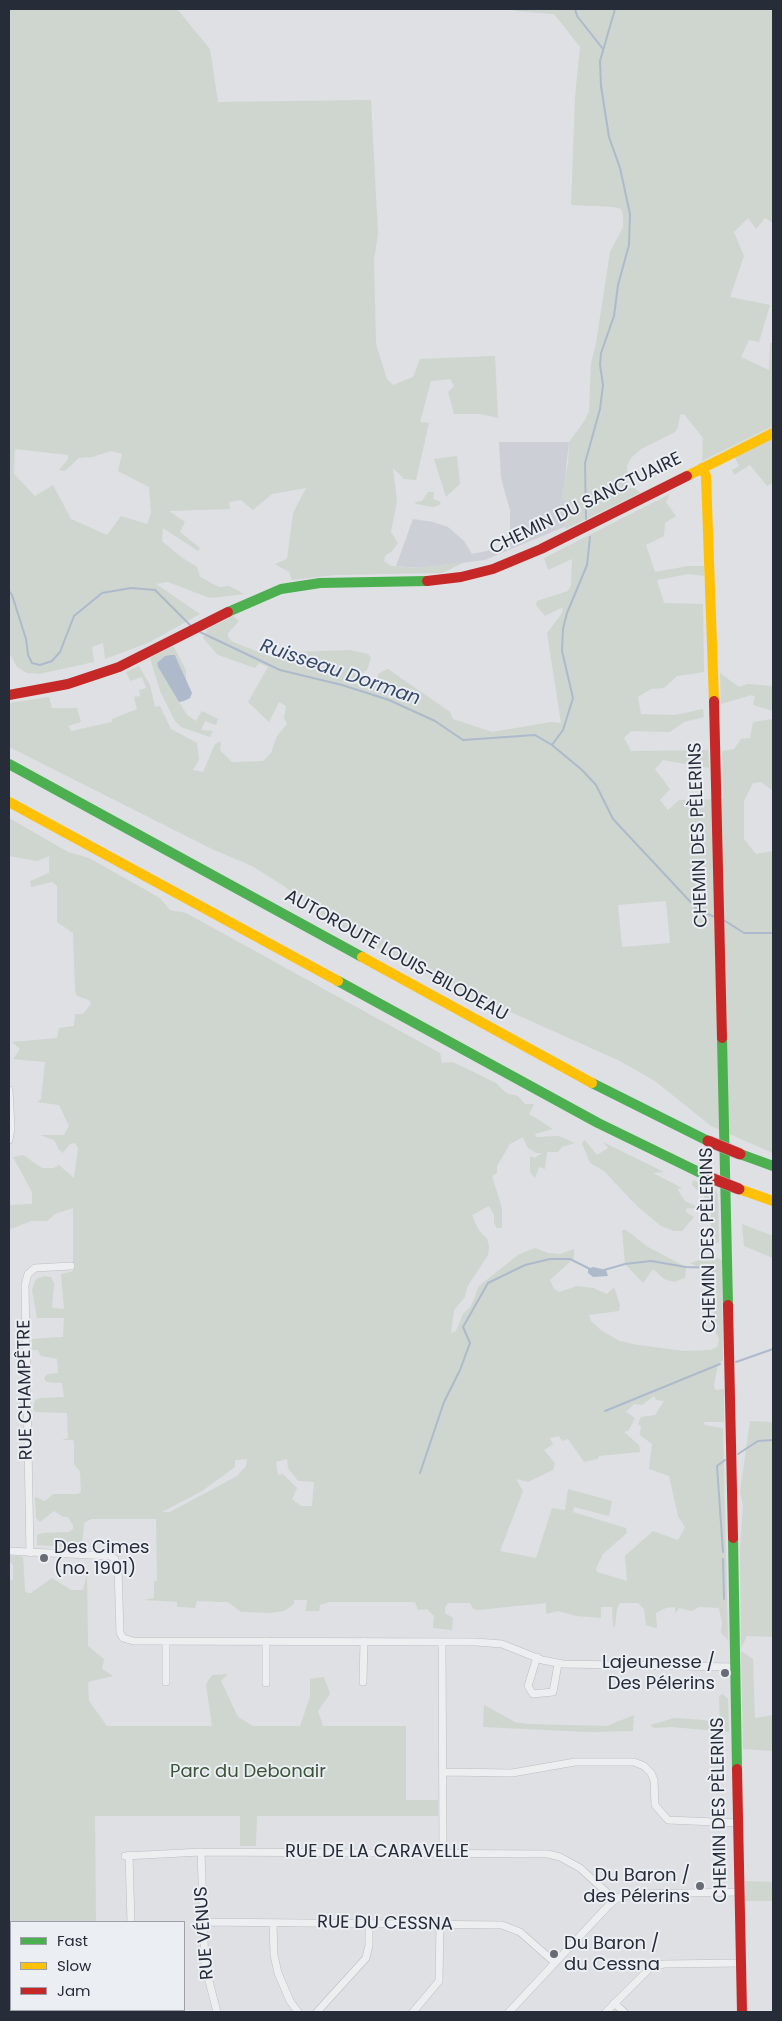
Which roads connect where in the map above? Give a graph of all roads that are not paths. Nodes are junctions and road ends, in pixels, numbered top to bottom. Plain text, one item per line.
1 (773, 433) edge
2 (702, 468) junction
3 (9, 695) edge
4 (9, 764) edge
5 (9, 802) edge
6 (9, 1090) edge
7 (9, 1140) edge
8 (773, 1166) edge
9 (773, 1201) edge
10 (71, 1266) dead end
11 (9, 1551) edge
12 (30, 1553) junction
13 (166, 1641) junction
14 (266, 1641) junction
15 (364, 1641) junction
16 (442, 1642) junction
17 (537, 1657) junction
18 (558, 1664) junction
19 (735, 1667) junction
20 (166, 1682) dead end
21 (363, 1682) dead end
22 (266, 1683) dead end
23 (443, 1772) junction
24 (738, 1822) junction
25 (201, 1852) junction
26 (443, 1853) junction
27 (739, 1892) junction
28 (614, 1899) junction
29 (131, 1921) edge
30 (202, 1922) junction
31 (273, 1923) junction
32 (369, 1923) junction
33 (440, 1924) junction
34 (554, 1962) junction
35 (741, 1963) junction
36 (614, 2003) junction
37 (217, 2012) edge
38 (298, 2012) edge
39 (317, 2012) edge
40 (414, 2012) edge
41 (509, 2012) edge
42 (606, 2012) edge
43 (624, 2012) edge
44 (742, 2012) edge

1 - 2 main road, CHEMIN DU SANCTUAIRE
2 - 3 main road, CHEMIN DU SANCTUAIRE
2 - 19 main road, CHEMIN DES PÈLERINS
4 - 8 main road, AUTOROUTE LOUIS-BILODEAU, bridge
5 - 9 main road, bridge
6 - 7 street
10 - 12 street, RUE CHAMPÊTRE
11 - 12 street
12 - 13 street
13 - 14 street
13 - 20 street
14 - 15 street
14 - 22 street
15 - 16 street
15 - 21 street
16 - 17 street
16 - 23 street
17 - 18 street
17 - 18 street
18 - 19 street
19 - 24 main road, CHEMIN DES PÈLERINS
23 - 24 street
23 - 26 street
24 - 27 main road, CHEMIN DES PÈLERINS
25 - 26 street, RUE DE LA CARAVELLE
25 - 29 street, RUE DE LA CARAVELLE
25 - 30 street, RUE VÉNUS
26 - 28 street, RUE DE LA CARAVELLE
27 - 28 street
27 - 35 main road, CHEMIN DES PÈLERINS
28 - 34 street
30 - 31 street, RUE DU CESSNA
30 - 37 street, RUE VÉNUS
31 - 32 street, RUE DU CESSNA
31 - 38 street
32 - 33 street, RUE DU CESSNA
32 - 39 street
33 - 34 street, RUE DU CESSNA
33 - 40 street
34 - 41 street
35 - 36 street
35 - 44 main road, CHEMIN DES PÈLERINS
36 - 42 street
36 - 43 street

